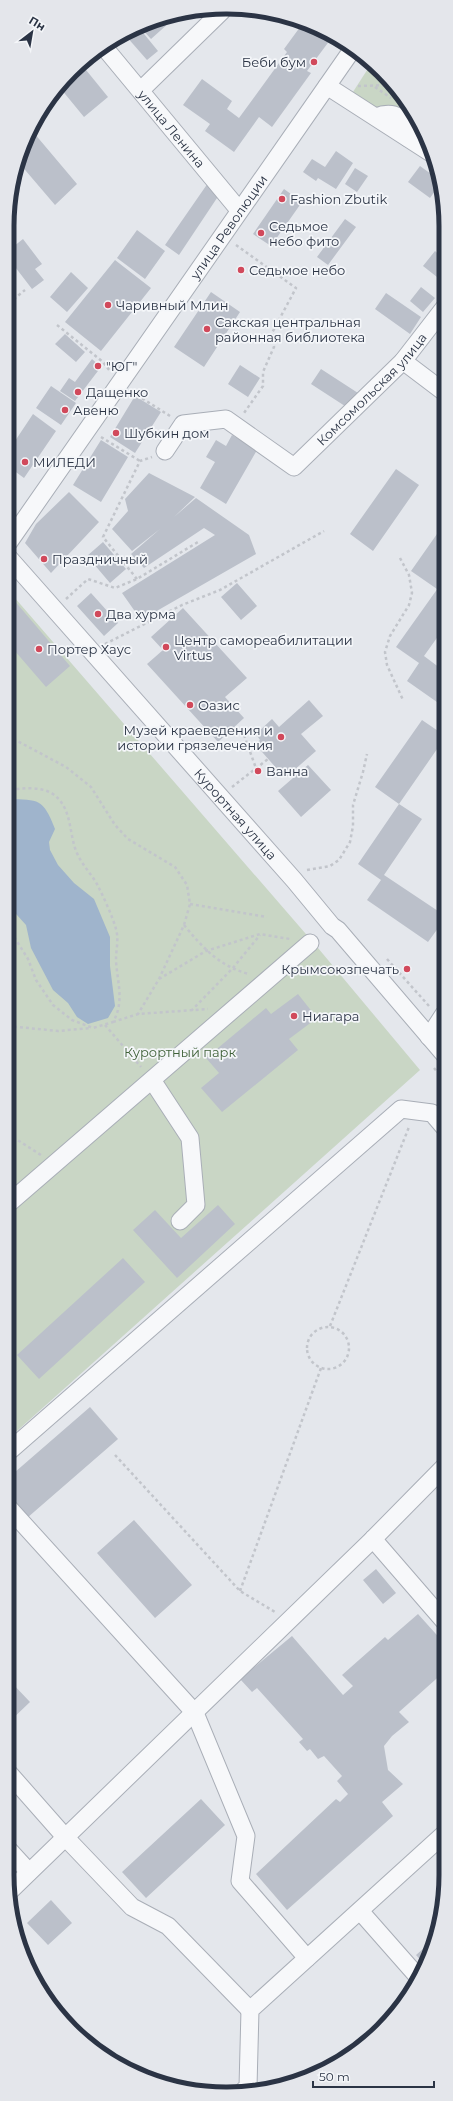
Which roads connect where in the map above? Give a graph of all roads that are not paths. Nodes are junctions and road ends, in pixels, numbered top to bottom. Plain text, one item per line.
1 (219, 14) edge
2 (107, 51) edge
3 (350, 53) edge
4 (327, 86) junction
5 (141, 90) junction
6 (424, 149) edge
7 (239, 210) junction
8 (439, 314) edge
9 (403, 361) junction
10 (439, 388) edge
11 (165, 451) dead end
12 (14, 534) edge
13 (14, 565) edge
14 (321, 935) junction
15 (439, 1022) edge
16 (429, 1037) junction
17 (439, 1048) edge
18 (152, 1080) junction
19 (439, 1121) edge
20 (14, 1199) edge
21 (180, 1221) dead end
22 (14, 1448) edge
23 (439, 1472) edge
24 (14, 1514) edge
25 (373, 1539) junction
26 (439, 1615) edge
27 (194, 1713) junction
28 (14, 1779) edge
29 (66, 1838) junction
30 (439, 1839) edge
31 (14, 1856) edge
32 (29, 1872) junction
33 (14, 1886) edge
34 (360, 1911) junction
35 (307, 1958) junction
36 (415, 1973) edge
37 (250, 2010) junction
38 (248, 2086) edge

1 - 5 street
2 - 5 street, улица Ленина
3 - 4 street, улица Революции
4 - 6 street
4 - 7 street, улица Революции
5 - 7 street, улица Ленина
7 - 12 street, улица Революции
8 - 9 street, Комсомольская улица
9 - 10 street
9 - 11 street, Комсомольская улица
13 - 14 street, Курортная улица
14 - 16 street, Курортная улица
14 - 18 street
15 - 16 street
16 - 17 street, Курортная улица
18 - 20 street
18 - 21 street
19 - 22 street
23 - 25 street
24 - 27 street
25 - 26 street
25 - 27 street
27 - 29 street
27 - 35 street
28 - 29 street
29 - 32 street
29 - 37 street
30 - 34 street
31 - 32 street
32 - 33 street
34 - 35 street
34 - 36 street
35 - 37 street
37 - 38 street

